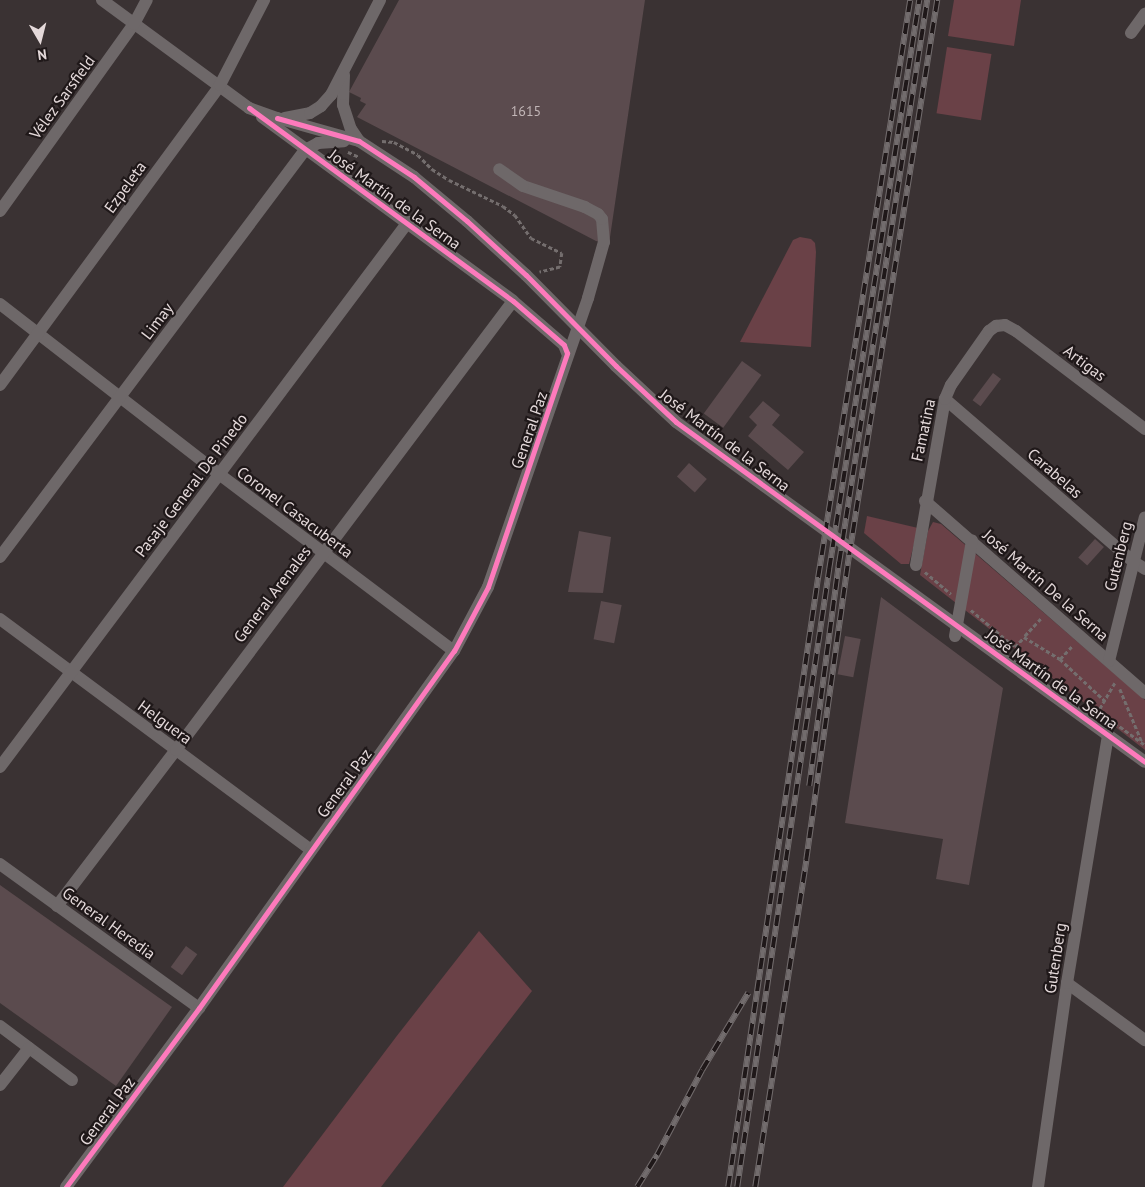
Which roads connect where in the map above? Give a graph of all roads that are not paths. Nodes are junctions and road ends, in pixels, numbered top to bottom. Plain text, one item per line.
1 (102, 0) edge
2 (147, 0) edge
3 (264, 0) edge
4 (380, 0) edge
5 (1145, 14) edge
6 (134, 24) junction
7 (1131, 33) dead end
8 (344, 71) junction
9 (220, 85) junction
10 (249, 108) junction
11 (277, 118) junction
12 (359, 141) junction
13 (305, 150) junction
14 (499, 169) dead end
15 (0, 211) edge
16 (408, 222) junction
17 (513, 301) junction
18 (0, 304) edge
19 (1005, 325) joint
20 (39, 334) junction
21 (567, 353) junction
22 (0, 385) edge
23 (120, 398) junction
24 (945, 399) junction
25 (1145, 429) edge
26 (219, 474) junction
27 (925, 500) junction
28 (1145, 517) edge
29 (972, 541) junction
30 (323, 553) junction
31 (0, 557) edge
32 (916, 565) dead end
33 (1139, 566) edge
34 (0, 619) edge
35 (955, 636) dead end
36 (454, 651) junction
37 (1108, 661) junction
38 (72, 674) junction
39 (1145, 693) edge
40 (1108, 735) junction
41 (176, 750) junction
42 (1145, 762) edge
43 (0, 767) edge
44 (311, 850) junction
45 (0, 864) edge
46 (57, 906) junction
47 (1068, 983) junction
48 (199, 1008) junction
49 (0, 1026) edge
50 (1145, 1040) edge
51 (29, 1048) junction
52 (72, 1080) dead end
53 (0, 1085) edge
54 (66, 1187) edge
55 (1038, 1187) edge

1 - 6 street, José Martín de la Serna
2 - 6 street, Vélez Sarsfield
3 - 9 street, Ezpeleta
4 - 8 street
5 - 7 street
6 - 9 street, José Martín de la Serna
6 - 15 street, Vélez Sarsfield
8 - 11 street
8 - 12 street
9 - 10 street, José Martín de la Serna
9 - 20 street, Ezpeleta
10 - 11 street, José Martín de la Serna
10 - 13 street, José Martín de la Serna
11 - 12 street, José Martín de la Serna
12 - 13 street
12 - 40 street, José Martín de la Serna
13 - 16 street, José Martín de la Serna
13 - 23 street, Limay
14 - 21 street, General Paz
16 - 17 street, José Martín de la Serna
16 - 26 street, Pasaje General De Pinedo
17 - 21 street, José Martín de la Serna
17 - 30 street, General Arenales
18 - 20 street, Coronel Casacuberta
19 - 24 street, Famatina
19 - 25 street, Artigas
20 - 22 street, Ezpeleta
20 - 23 street, Coronel Casacuberta
21 - 36 street, General Paz
23 - 26 street, Coronel Casacuberta
23 - 31 street, Limay
24 - 27 street, Famatina
24 - 33 street, Carabelas
26 - 30 street, Coronel Casacuberta
26 - 38 street, Pasaje General De Pinedo
27 - 29 street, José Martín De la Serna
27 - 32 street, Famatina
28 - 33 street, Gutenberg
29 - 35 street
29 - 37 street, José Martín De la Serna
30 - 36 street, Coronel Casacuberta
30 - 41 street, General Arenales
33 - 37 street, Gutenberg
34 - 38 street, Helguera
36 - 44 street, General Paz
37 - 39 street, José Martín De la Serna
38 - 41 street, Helguera
38 - 43 street, Pasaje General De Pinedo
40 - 42 street, José Martín de la Serna
40 - 47 street, Gutenberg
41 - 44 street, Helguera
41 - 46 street, General Arenales
44 - 48 street, General Paz
45 - 46 street, General Heredia
46 - 48 street, General Heredia
47 - 50 street
47 - 55 street, Gutenberg
48 - 54 street, General Paz
49 - 51 street
51 - 52 street
51 - 53 street

